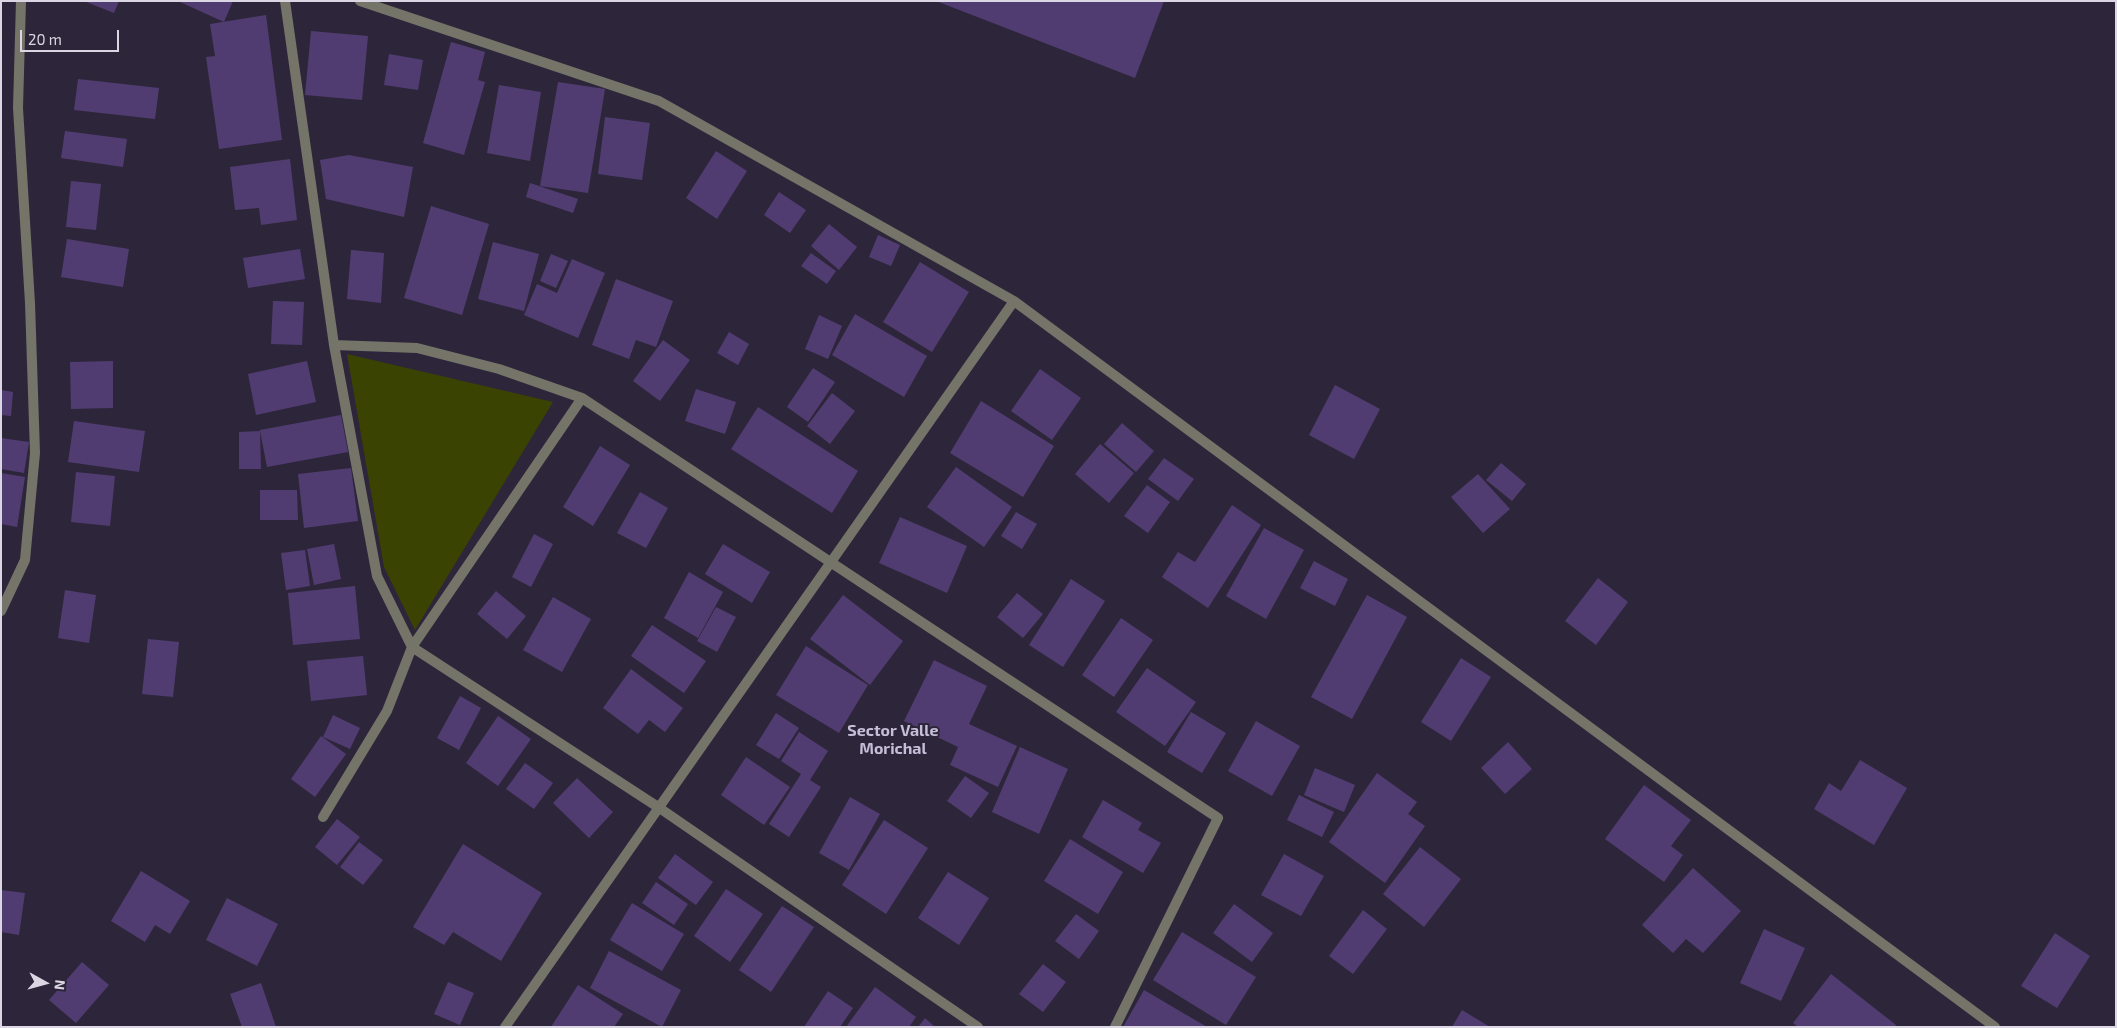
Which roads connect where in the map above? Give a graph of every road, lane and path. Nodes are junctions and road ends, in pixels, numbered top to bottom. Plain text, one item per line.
1 (22, 1) edge
2 (285, 1) edge
3 (360, 1) edge
4 (1014, 300) junction
5 (334, 345) junction
6 (582, 398) junction
7 (830, 562) junction
8 (1, 611) edge
9 (412, 647) junction
10 (658, 807) junction
11 (324, 817) dead end
12 (505, 1027) edge
13 (978, 1027) edge
14 (1115, 1027) edge
15 (1995, 1027) edge

1 - 8 street
2 - 5 street
3 - 4 street
4 - 7 street
4 - 15 street
5 - 6 street
5 - 9 street
6 - 7 street
6 - 9 street
7 - 10 street
7 - 14 street
9 - 10 street
9 - 11 street
10 - 12 street
10 - 13 street

